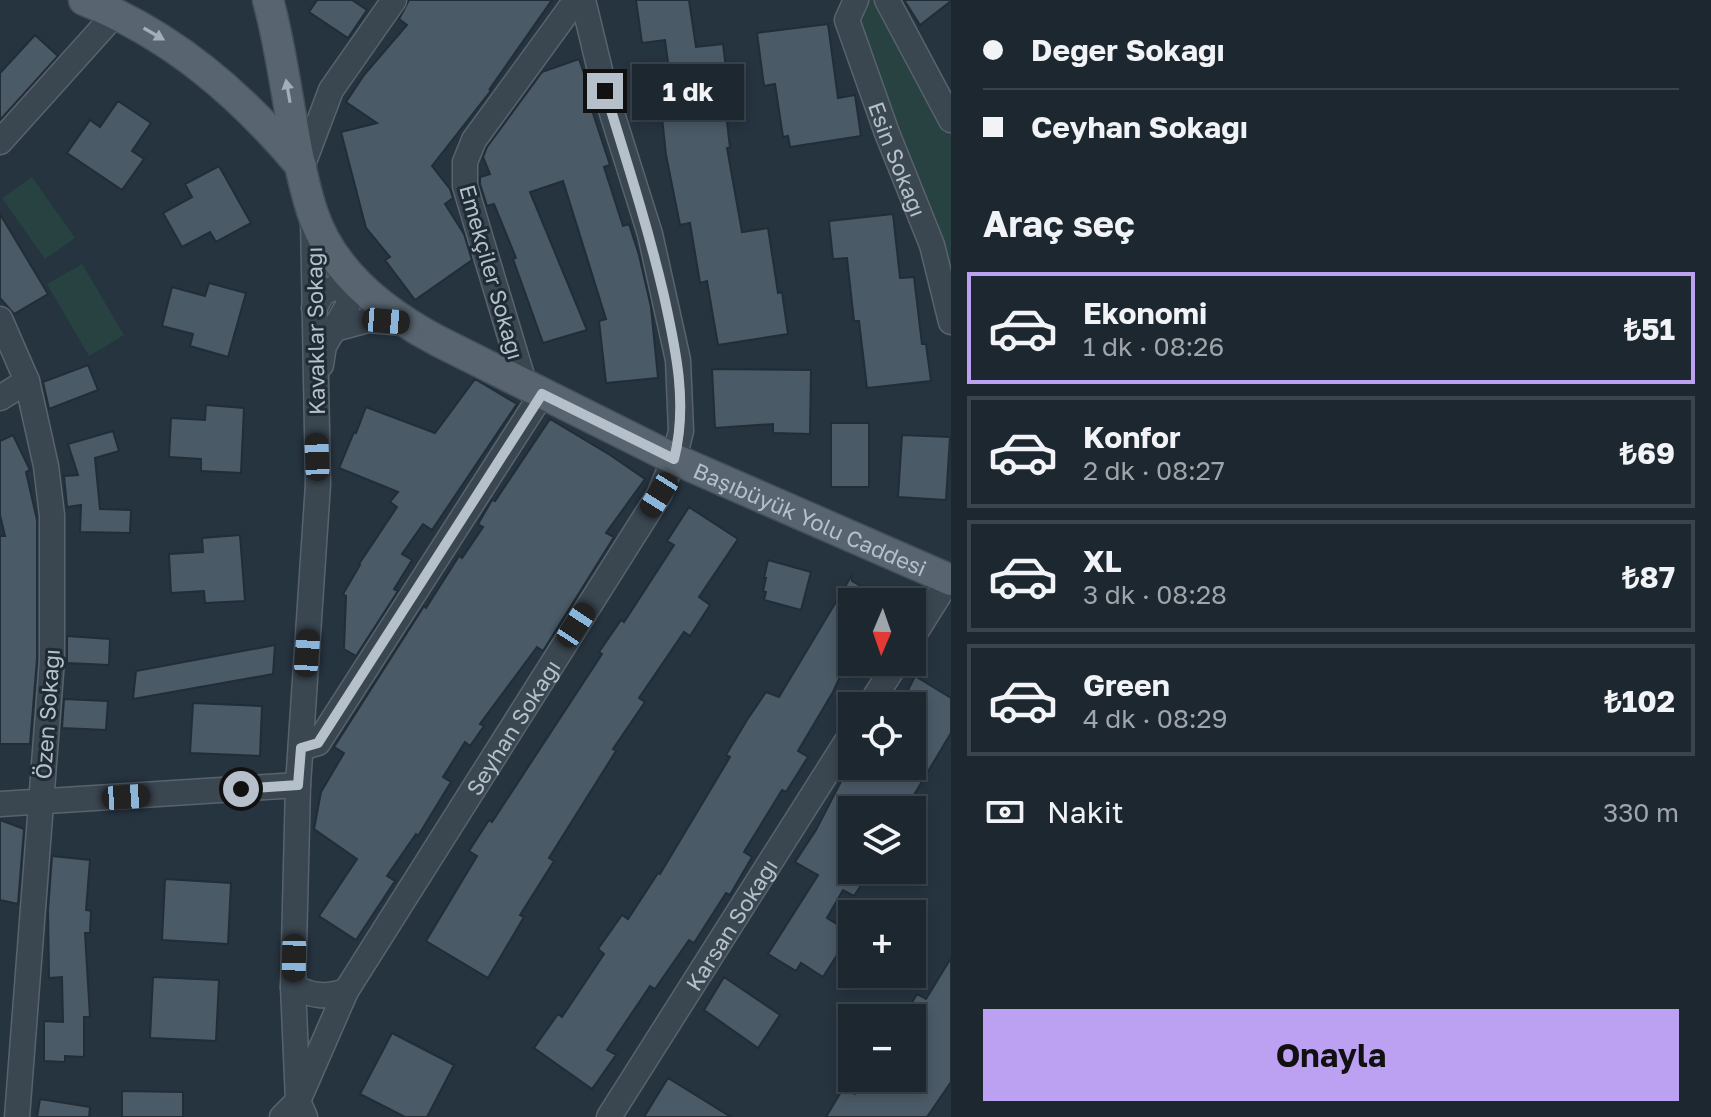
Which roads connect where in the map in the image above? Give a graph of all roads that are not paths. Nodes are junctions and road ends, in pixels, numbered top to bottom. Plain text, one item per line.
1 (84, 0) edge
2 (268, 0) edge
3 (282, 0) edge
4 (394, 0) edge
5 (576, 0) edge
6 (583, 0) edge
7 (856, 0) edge
8 (887, 0) edge
9 (116, 13) junction
10 (280, 46) junction
11 (951, 120) edge
12 (0, 142) edge
13 (302, 167) junction
14 (313, 214) junction
15 (353, 279) junction
16 (314, 308) junction
17 (0, 319) edge
18 (951, 322) edge
19 (403, 323) junction
20 (335, 329) junction
21 (27, 381) junction
22 (533, 390) junction
23 (0, 398) edge
24 (315, 403) junction
25 (674, 459) junction
26 (950, 580) edge
27 (926, 617) edge
28 (301, 748) junction
29 (838, 755) edge
30 (298, 785) junction
31 (41, 803) junction
32 (0, 804) edge
33 (293, 987) junction
34 (346, 991) junction
35 (295, 1112) edge
36 (17, 1117) edge
37 (609, 1117) edge

1 - 9 main road, Başıbüyük Yolu Caddesi
2 - 10 main road
3 - 10 street
4 - 13 street
5 - 22 street, Emekçiler Sokağı
6 - 25 street, Seyhan Sokağı
7 - 18 street, Esin Sokağı
8 - 11 street
9 - 12 street
9 -> 13 main road, Başıbüyük Yolu Caddesi
13 -> 10 main road
13 - 14 main road, Başıbüyük Yolu Caddesi
14 - 15 main road, Başıbüyük Yolu Caddesi
14 - 16 street, Kavaklar Sokağı
15 - 16 street
15 - 19 main road, Başıbüyük Yolu Caddesi
15 - 20 street
16 - 24 street, Kavaklar Sokağı
17 - 21 street, Özen Sokağı
19 - 20 street
19 - 22 main road, Başıbüyük Yolu Caddesi
20 - 24 street
21 - 23 street
21 - 31 street, Özen Sokağı
22 - 25 main road, Başıbüyük Yolu Caddesi
22 - 28 street
24 - 28 street, Kavaklar Sokağı
25 - 26 main road, Başıbüyük Yolu Caddesi
25 - 34 street, Seyhan Sokağı
26 - 27 street
28 - 30 street, Kavaklar Sokağı
29 - 37 street, Karsan Sokağı
30 - 31 street
30 - 33 street, Kavaklar Sokağı
31 - 32 street
31 - 36 street, Özen Sokağı
33 - 34 street
33 - 35 street, Kavaklar Sokağı
34 - 35 street, Seyhan Sokağı

